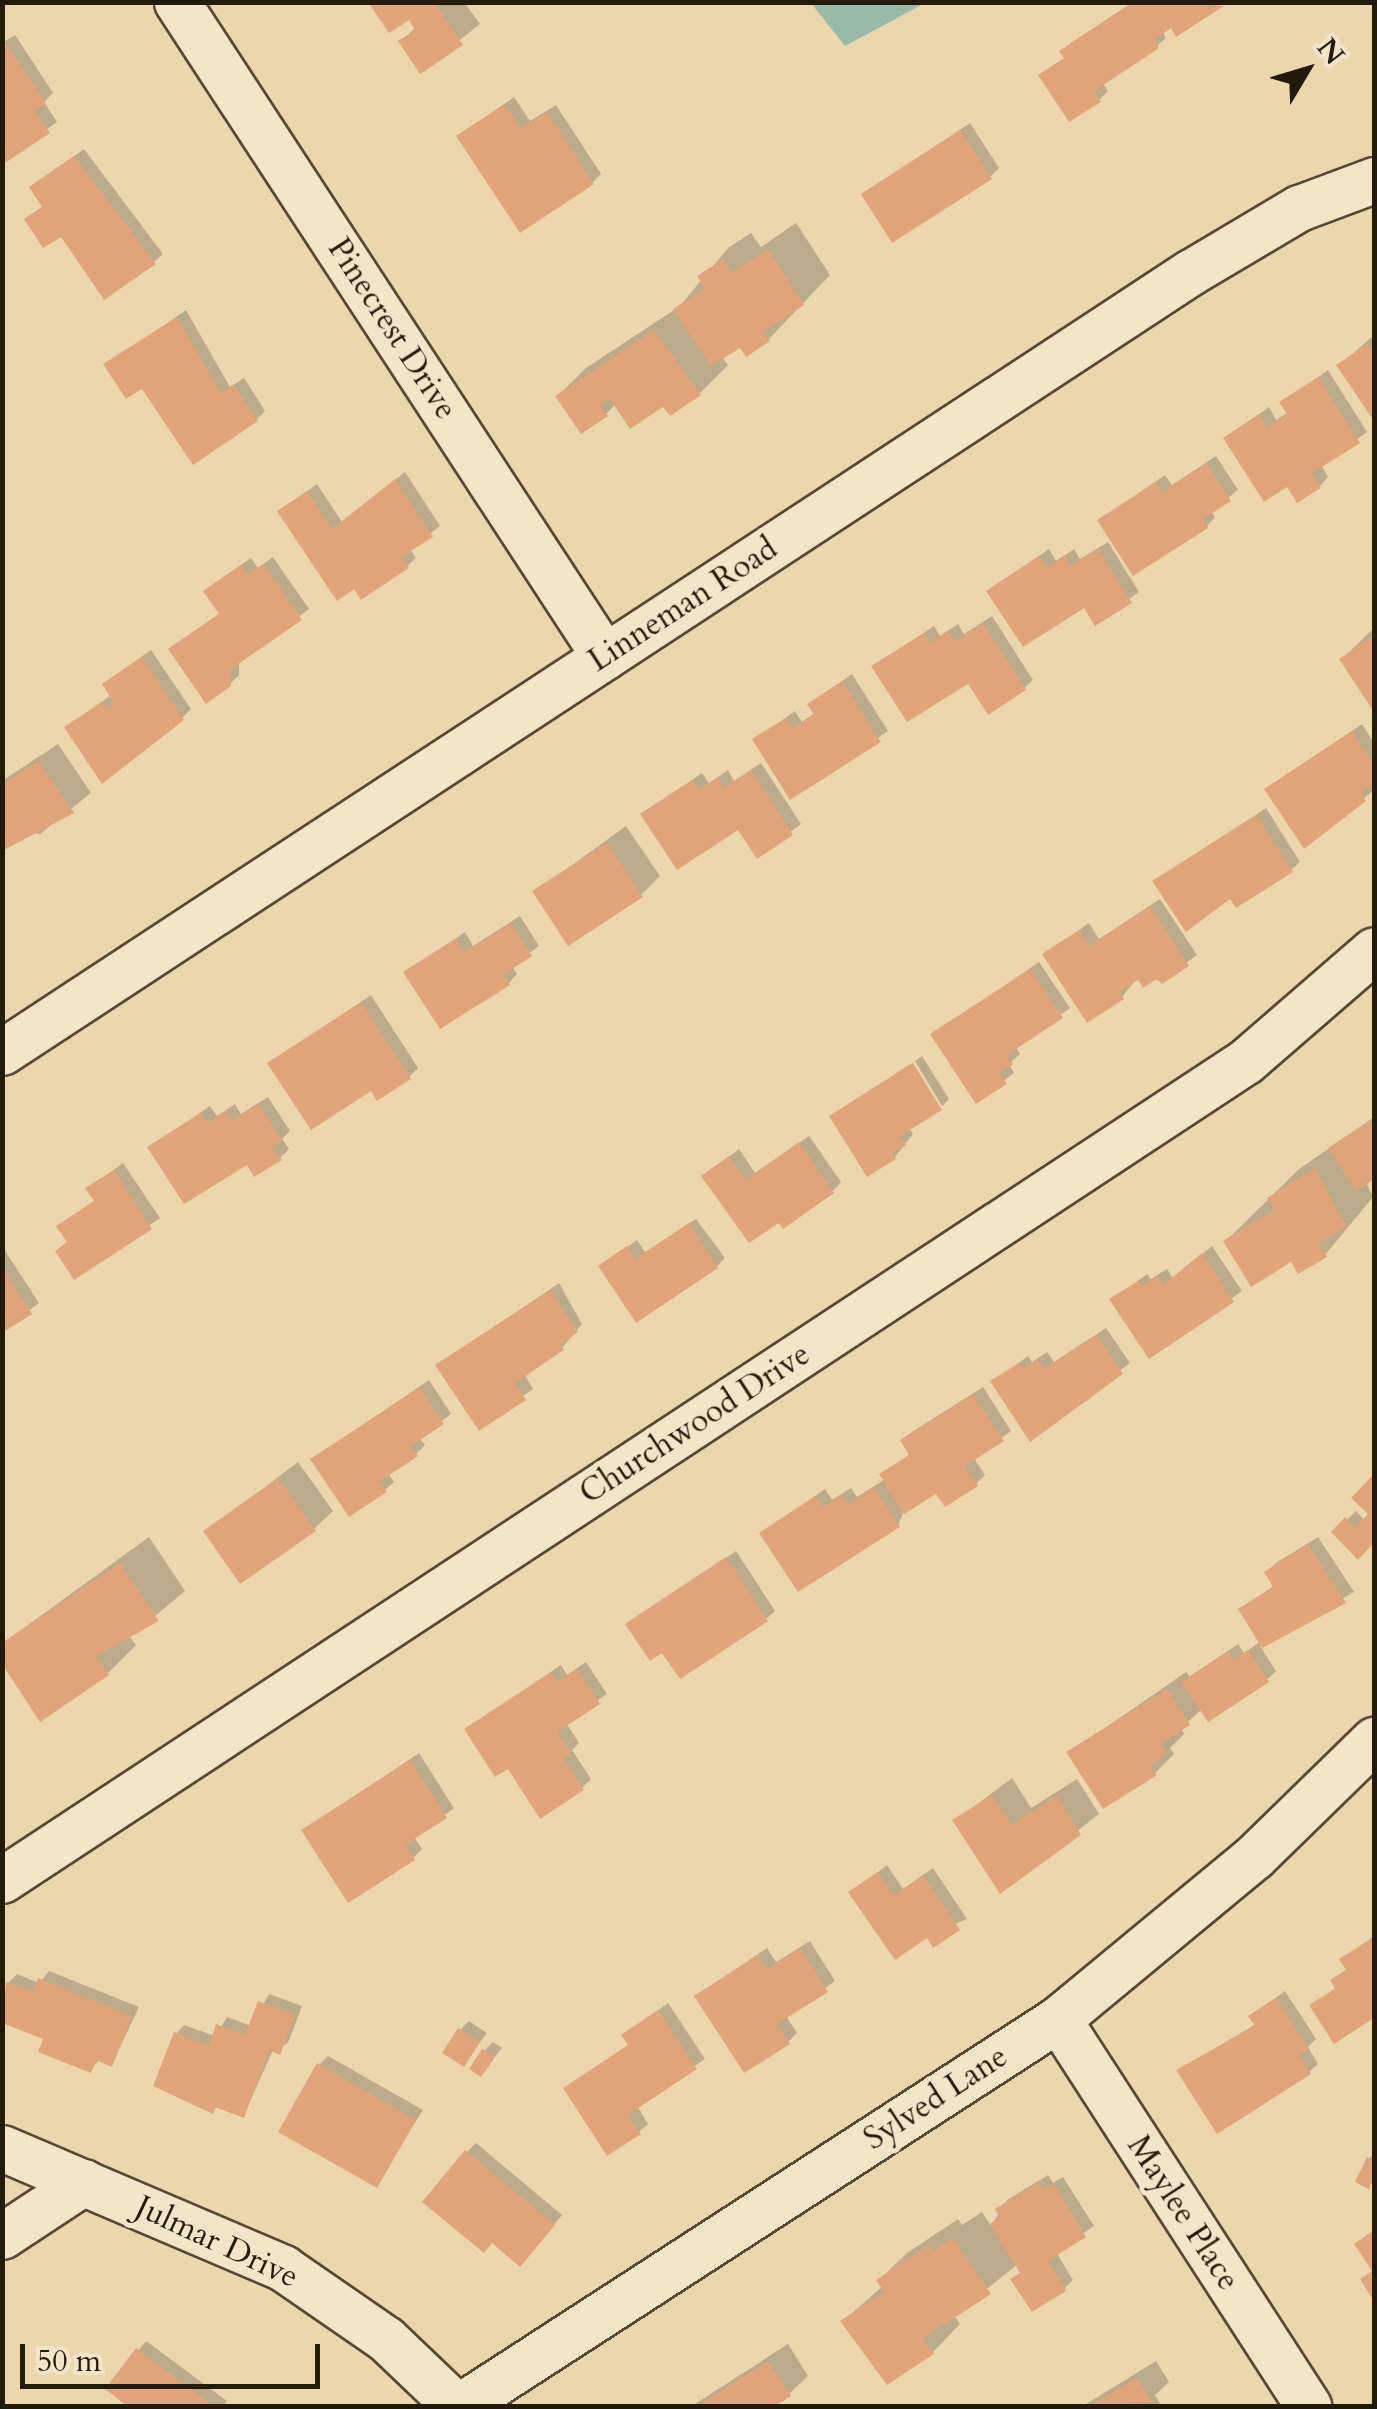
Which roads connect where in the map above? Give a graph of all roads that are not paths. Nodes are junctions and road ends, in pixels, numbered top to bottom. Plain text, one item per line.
1 (177, 2) edge
2 (1374, 180) edge
3 (604, 657) junction
4 (1374, 950) edge
5 (2, 1052) edge
6 (1374, 1740) edge
7 (2, 1880) edge
8 (1058, 2019) junction
9 (2, 2148) edge
10 (84, 2182) junction
11 (2, 2236) edge
12 (458, 2406) edge
13 (1308, 2406) edge

1 - 3 street, Pinecrest Drive
2 - 3 street, Linneman Road
3 - 5 street, Linneman Road
4 - 7 street, Churchwood Drive
6 - 8 street, Sylved Lane
8 - 12 street, Sylved Lane
8 - 13 street, Maylee Place
9 - 10 street, Julmar Drive
10 - 11 street
10 - 12 street, Julmar Drive

